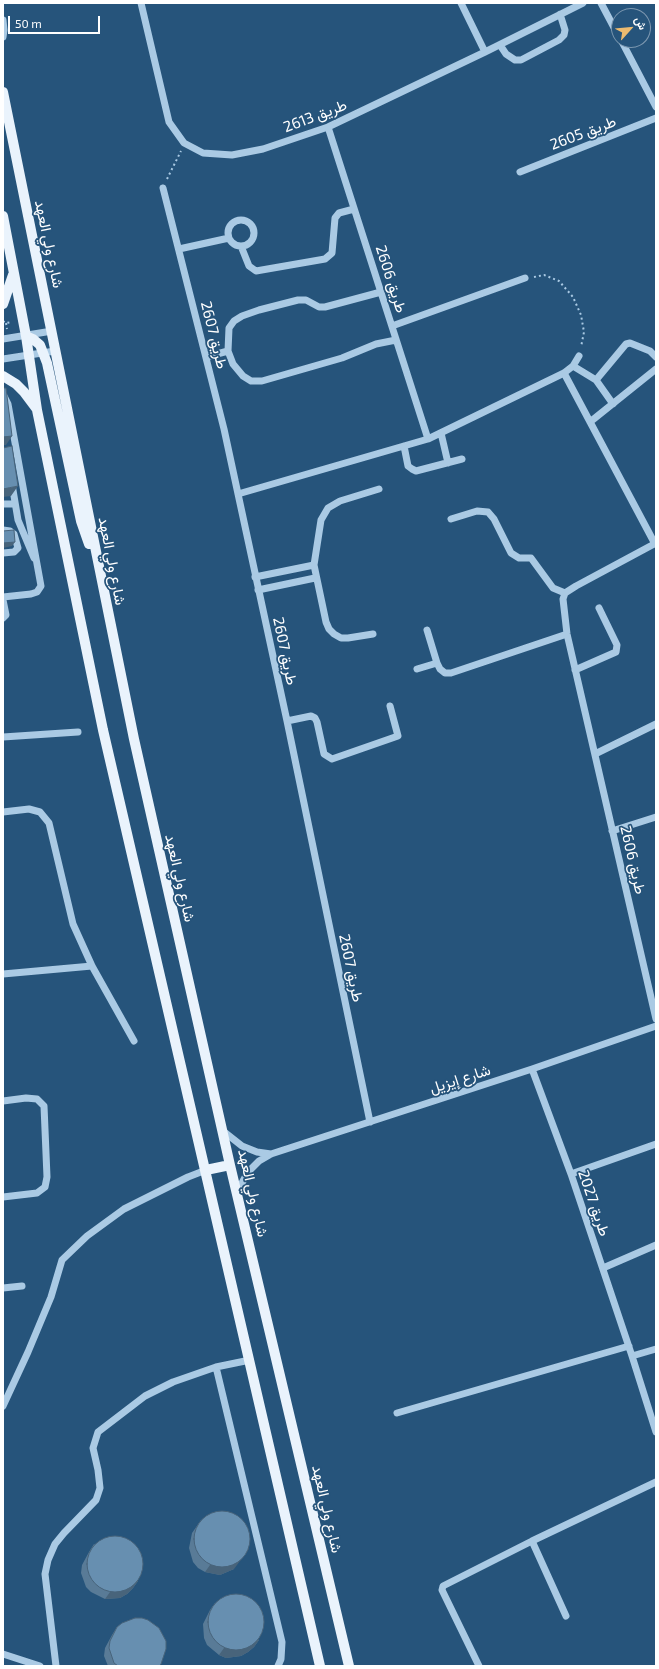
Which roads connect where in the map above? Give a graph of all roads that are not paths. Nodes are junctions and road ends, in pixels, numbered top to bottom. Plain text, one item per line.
1 (141, 3) edge
2 (461, 3) edge
3 (582, 3) edge
4 (601, 3) edge
5 (560, 14) junction
6 (3, 20) edge
7 (611, 21) edge
8 (3, 37) edge
9 (500, 45) junction
10 (625, 48) edge
11 (485, 52) junction
12 (3, 92) edge
13 (656, 107) edge
14 (656, 118) edge
15 (328, 127) junction
16 (520, 172) dead end
17 (163, 188) road end
18 (354, 209) junction
19 (3, 216) edge
20 (229, 238) junction
21 (241, 246) junction
22 (179, 249) junction
23 (14, 273) junction
24 (525, 278) road end
25 (381, 292) junction
26 (3, 304) edge
27 (392, 326) junction
28 (52, 331) junction
29 (26, 336) junction
30 (3, 339) edge
31 (396, 340) junction
32 (228, 351) junction
33 (56, 352) junction
34 (44, 353) junction
35 (29, 355) junction
36 (579, 356) road end
37 (206, 357) junction
38 (656, 357) edge
39 (3, 359) edge
40 (573, 366) junction
41 (656, 369) edge
42 (564, 373) junction
43 (3, 376) edge
44 (596, 380) junction
45 (3, 394) edge
46 (612, 404) junction
47 (38, 410) junction
48 (590, 422) junction
49 (441, 433) junction
50 (428, 439) junction
51 (404, 446) junction
52 (462, 460) dead end
53 (448, 463) junction
54 (10, 474) edge
55 (379, 489) dead end
56 (238, 494) junction
57 (3, 504) edge
58 (15, 504) junction
59 (451, 519) dead end
60 (3, 530) edge
61 (655, 544) edge
62 (3, 553) edge
63 (96, 557) junction
64 (314, 565) junction
65 (38, 569) junction
66 (255, 577) junction
67 (315, 578) junction
68 (258, 590) junction
69 (566, 593) junction
70 (3, 598) edge
71 (598, 608) dead end
72 (3, 618) edge
73 (427, 630) dead end
74 (373, 634) dead end
75 (567, 634) junction
76 (437, 663) junction
77 (417, 669) dead end
78 (575, 670) junction
79 (390, 706) dead end
80 (287, 721) junction
81 (656, 724) edge
82 (78, 732) dead end
83 (3, 737) edge
84 (595, 754) junction
85 (3, 812) edge
86 (656, 817) edge
87 (612, 831) junction
88 (92, 966) junction
89 (3, 974) edge
90 (656, 1019) edge
91 (656, 1026) edge
92 (134, 1041) dead end
93 (532, 1069) junction
94 (3, 1101) edge
95 (370, 1122) junction
96 (223, 1131) junction
97 (656, 1144) edge
98 (271, 1154) junction
99 (230, 1165) junction
100 (206, 1170) junction
101 (571, 1174) junction
102 (237, 1192) junction
103 (3, 1197) edge
104 (656, 1245) edge
105 (602, 1268) junction
106 (22, 1286) dead end
107 (3, 1288) edge
108 (629, 1346) junction
109 (656, 1350) edge
110 (632, 1356) junction
111 (250, 1360) junction
112 (216, 1368) junction
113 (3, 1406) edge
114 (397, 1413) dead end
115 (656, 1432) edge
116 (656, 1482) edge
117 (532, 1541) junction
118 (566, 1616) dead end
119 (3, 1654) edge
120 (40, 1666) edge
121 (56, 1666) edge
122 (278, 1666) edge
123 (320, 1666) edge
124 (349, 1666) edge
125 (479, 1666) edge

1 - 15 street, طريق 2613
2 - 11 street
3 - 5 street, طريق 2613
4 - 7 street
5 - 9 street, طريق 2613
5 - 9 street
6 - 8 street
9 - 11 street, طريق 2613
10 - 13 street
11 - 15 street, طريق 2613
12 - 28 main road, شارع ولي العهد
14 - 16 street, طريق 2605
15 - 18 street, طريق 2606
17 - 22 street, طريق 2607
18 - 21 street
18 - 25 street, طريق 2606
19 - 23 main road
20 - 21 street
20 - 21 street
20 - 22 street
22 - 37 street, طريق 2607
23 - 26 main road
23 - 29 main road
24 - 27 street
25 - 27 street, طريق 2606
25 - 32 street
27 - 31 street, طريق 2606
28 - 29 street
28 - 33 main road, شارع ولي العهد
29 - 30 street
29 - 34 main road
29 - 35 main road
31 - 32 street
31 - 50 street, طريق 2606
32 - 37 street
33 - 34 street
33 - 63 main road, شارع ولي العهد
34 - 35 street
34 - 63 main road
35 - 39 street
35 - 47 main road
36 - 40 street
37 - 56 street, طريق 2607
38 - 44 street
40 - 42 street
40 - 44 street
41 - 46 street
42 - 48 street
42 - 49 street
43 - 47 main road
44 - 46 street
45 - 65 street
46 - 48 street
47 - 100 main road
48 - 61 street
49 - 50 street
49 - 53 street
50 - 51 street
51 - 53 street
51 - 56 street
52 - 53 street
54 - 58 street
55 - 64 street
56 - 66 street, طريق 2607
57 - 58 street
58 - 65 street
59 - 69 street
60 - 62 street
61 - 69 street
63 - 96 main road, شارع ولي العهد
64 - 66 street
64 - 67 street
65 - 70 street
66 - 68 street, طريق 2607
67 - 68 street
67 - 74 street
68 - 80 street, طريق 2607
69 - 75 street, طريق 2606
70 - 72 street
71 - 78 street
73 - 76 street
75 - 76 street
75 - 78 street, طريق 2606
76 - 77 street
78 - 84 street, طريق 2606
79 - 80 street
80 - 95 street, طريق 2607
81 - 84 street
82 - 83 street
84 - 87 street, طريق 2606
85 - 88 street
86 - 87 street
87 - 90 street, طريق 2606
88 - 89 street
88 - 92 street
91 - 93 street, شارع إيزيل
93 - 95 street, شارع إيزيل
93 - 101 street, طريق 2027
94 - 103 street
95 - 98 street, شارع إيزيل
96 - 98 street, شارع إيزيل
96 - 99 main road, شارع ولي العهد
97 - 101 street
98 - 102 street, شارع إيزيل
99 - 100 main road
99 - 102 main road, شارع ولي العهد
100 - 111 main road
100 - 113 street
101 - 105 street, طريق 2027
102 - 124 main road, شارع ولي العهد
104 - 105 street
105 - 108 street, طريق 2027
106 - 107 street
108 - 110 street, طريق 2027
108 - 114 street
109 - 110 street
110 - 115 street, طريق 2027
111 - 112 street
111 - 123 main road
112 - 121 street
112 - 122 street
116 - 117 street
117 - 118 street
117 - 125 street
119 - 120 street

